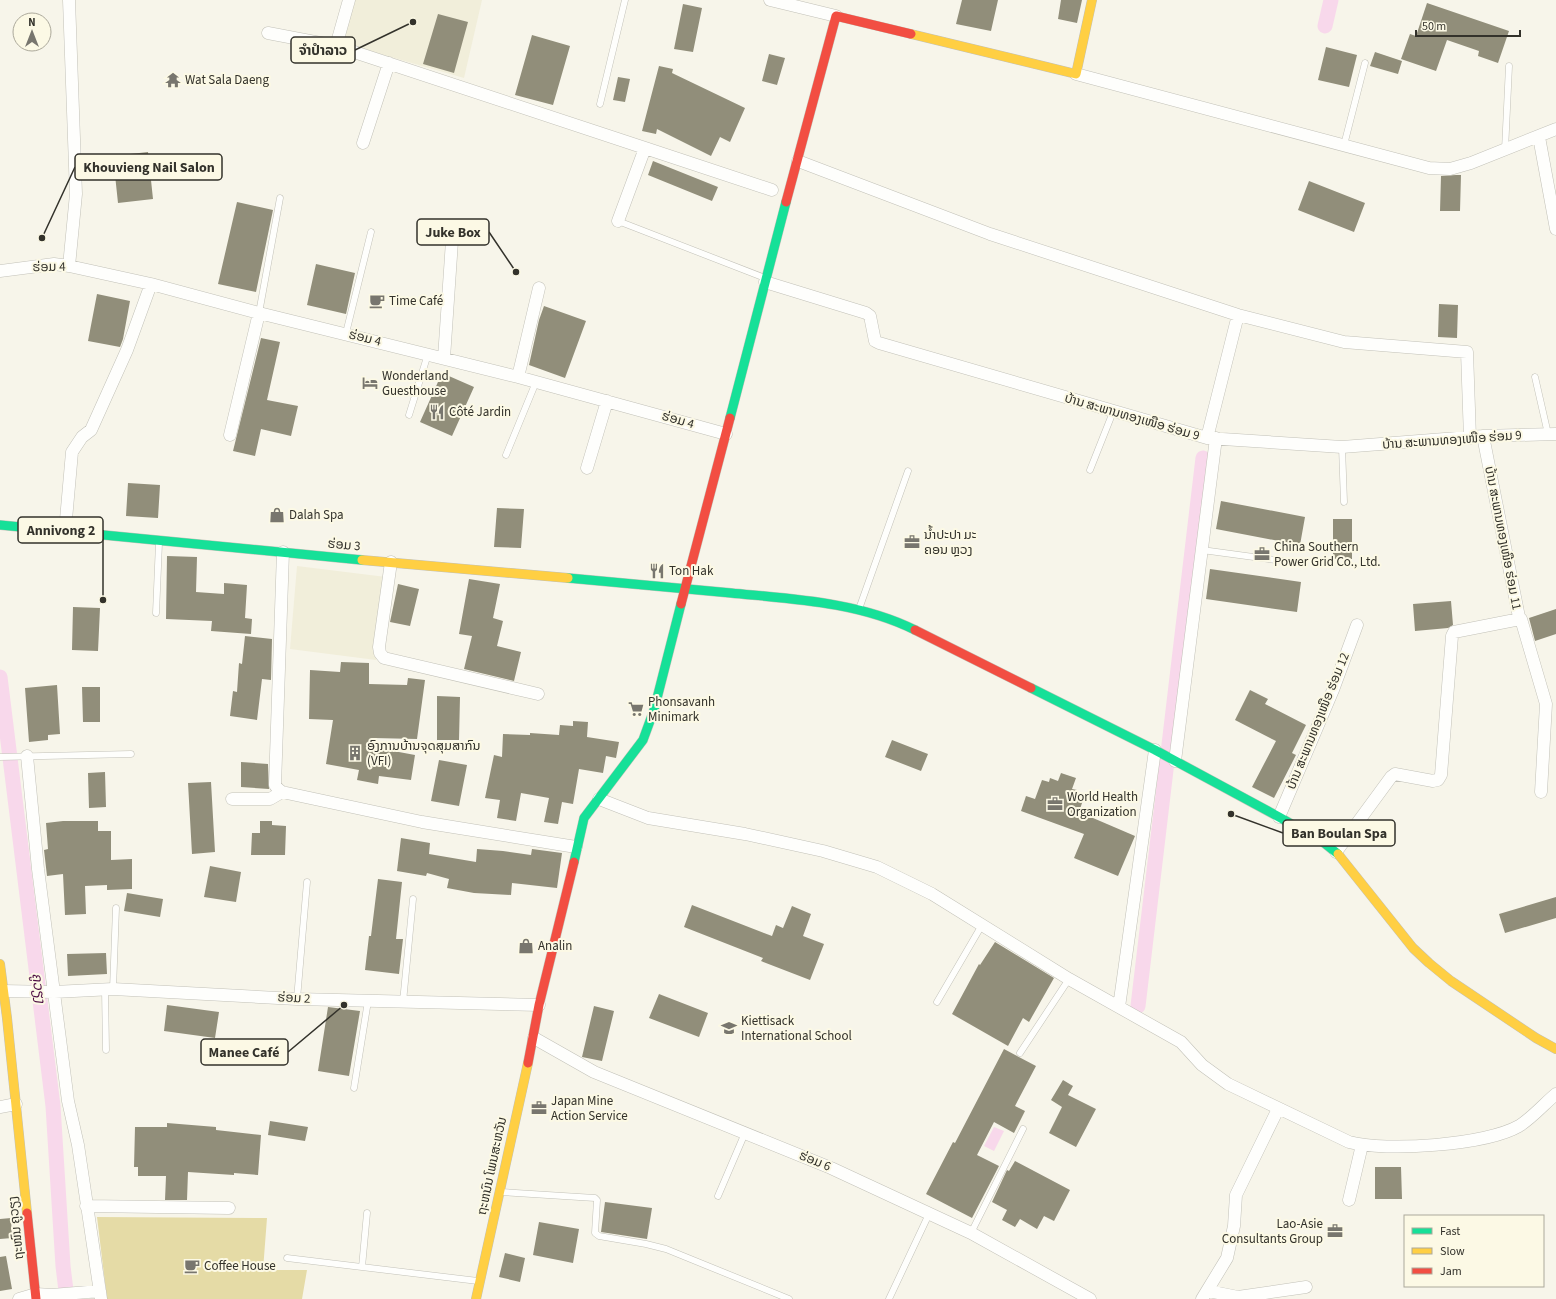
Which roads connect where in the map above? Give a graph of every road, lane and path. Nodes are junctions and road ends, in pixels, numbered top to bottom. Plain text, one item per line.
1 (69, 0) edge
2 (349, 0) edge
3 (625, 0) edge
4 (770, 0) edge
5 (1092, 0) edge
6 (836, 16) junction
7 (268, 33) dead end
8 (336, 46) junction
9 (389, 63) junction
10 (1365, 63) dead end
11 (1509, 66) dead end
12 (1076, 74) junction
13 (600, 104) dead end
14 (1556, 129) edge
15 (1539, 137) junction
16 (363, 143) dead end
17 (1344, 145) junction
18 (645, 148) junction
19 (1506, 150) junction
20 (798, 161) junction
21 (772, 190) dead end
22 (280, 198) dead end
23 (618, 221) joint
24 (1556, 229) edge
25 (371, 232) dead end
26 (452, 240) dead end
27 (69, 266) junction
28 (0, 271) edge
29 (766, 280) junction
30 (151, 284) junction
31 (539, 288) dead end
32 (259, 313) junction
33 (1238, 314) junction
34 (346, 333) junction
35 (428, 354) junction
36 (444, 358) junction
37 (518, 377) junction
38 (1535, 377) dead end
39 (536, 382) junction
40 (607, 401) junction
41 (1113, 412) junction
42 (409, 415) dead end
43 (726, 434) junction
44 (1552, 434) edge
45 (230, 435) dead end
46 (1483, 436) junction
47 (1211, 438) junction
48 (1470, 438) junction
49 (1342, 447) junction
50 (506, 455) dead end
51 (587, 468) dead end
52 (1090, 470) dead end
53 (908, 471) dead end
54 (1344, 502) dead end
55 (0, 524) edge
56 (65, 531) junction
57 (159, 541) junction
58 (1202, 550) junction
59 (283, 552) junction
60 (391, 562) junction
61 (1290, 562) dead end
62 (685, 589) junction
63 (859, 610) junction
64 (156, 613) dead end
65 (1519, 617) junction
66 (1357, 625) dead end
67 (538, 694) dead end
68 (1154, 750) junction
69 (131, 754) dead end
70 (24, 756) junction
71 (0, 757) edge
72 (1175, 761) junction
73 (282, 792) junction
74 (1541, 792) dead end
75 (232, 798) dead end
76 (599, 798) junction
77 (1279, 816) junction
78 (576, 847) junction
79 (1336, 852) junction
80 (307, 882) dead end
81 (413, 899) dead end
82 (116, 908) dead end
83 (982, 925) junction
84 (0, 964) edge
85 (1069, 980) junction
86 (109, 989) junction
87 (9, 991) junction
88 (52, 992) junction
89 (297, 999) junction
90 (368, 1001) junction
91 (403, 1002) junction
92 (937, 1002) dead end
93 (540, 1005) junction
94 (1119, 1007) junction
95 (4, 1018) edge
96 (534, 1038) junction
97 (1556, 1049) edge
98 (106, 1050) dead end
99 (1020, 1053) dead end
100 (354, 1088) dead end
101 (1556, 1094) edge
102 (16, 1104) junction
103 (0, 1107) edge
104 (1278, 1108) junction
105 (1024, 1129) dead end
106 (745, 1133) junction
107 (1362, 1145) junction
108 (499, 1192) junction
109 (718, 1196) dead end
110 (1349, 1200) dead end
111 (86, 1206) junction
112 (229, 1208) dead end
113 (367, 1213) dead end
114 (929, 1214) junction
115 (970, 1233) junction
116 (287, 1258) dead end
117 (362, 1267) junction
118 (480, 1281) junction
119 (1306, 1287) dead end
120 (98, 1294) edge
121 (1205, 1295) edge
122 (36, 1296) edge
123 (19, 1299) edge
124 (476, 1299) edge
125 (789, 1299) edge
126 (889, 1299) edge
127 (1090, 1299) edge

1 - 27 street
2 - 8 street
3 - 13 lane
4 - 6 street
5 - 12 street
6 - 12 street
6 - 20 street, ຖະຫນົນ ໂພນສະຫວັນ
7 - 8 street
8 - 9 street
9 - 16 street
9 - 18 street
10 - 17 lane
11 - 19 lane
12 - 17 street
14 - 15 street
15 - 19 street
15 - 24 street
17 - 19 street
18 - 21 street
18 - 23 street
20 - 29 street, ຖະຫນົນ ໂພນສະຫວັນ
20 - 33 street
22 - 32 lane
23 - 29 lane
25 - 34 lane
26 - 36 street
27 - 28 street, ຮ່ອມ 4
27 - 30 street, ຮ່ອມ 4
29 - 41 street, ບ້ານ ສະພານທອງເໜືອ ຮ່ອມ 9
29 - 43 street, ຖະຫນົນ ໂພນສະຫວັນ
30 - 32 street, ຮ່ອມ 4
30 - 56 street
31 - 37 street
32 - 34 street, ຮ່ອມ 4
32 - 45 street
33 - 47 street
33 - 48 street
34 - 35 street, ຮ່ອມ 4
35 - 36 street, ຮ່ອມ 4
35 - 42 lane
36 - 37 street, ຮ່ອມ 4
37 - 39 street, ຮ່ອມ 4
38 - 44 lane
39 - 40 street, ຮ່ອມ 4
39 - 50 lane
40 - 43 street, ຮ່ອມ 4
40 - 51 street
41 - 47 street, ບ້ານ ສະພານທອງເໜືອ ຮ່ອມ 9
41 - 52 lane
43 - 62 street, ຖະຫນົນ ໂພນສະຫວັນ
44 - 46 street, ບ້ານ ສະພານທອງເໜືອ ຮ່ອມ 9
46 - 48 street, ບ້ານ ສະພານທອງເໜືອ ຮ່ອມ 9
46 - 65 street, ບ້ານ ສະພານທອງເໜືອ ຮ່ອມ 11
47 - 49 street, ບ້ານ ສະພານທອງເໜືອ ຮ່ອມ 9
47 - 58 street
48 - 49 street, ບ້ານ ສະພານທອງເໜືອ ຮ່ອມ 9
49 - 54 lane
53 - 63 lane
55 - 56 street, ຮ່ອມ 3
56 - 57 street, ຮ່ອມ 3
57 - 59 street, ຮ່ອມ 3
57 - 64 lane
58 - 61 lane
58 - 72 street
59 - 60 street, ຮ່ອມ 3
59 - 73 street
60 - 62 street, ຮ່ອມ 3
60 - 67 street
62 - 63 street, ຮ່ອມ 3
62 - 76 street, ຖະຫນົນ ໂພນສະຫວັນ
63 - 68 street, ຮ່ອມ 3
65 - 74 street
65 - 79 street, ບ້ານ ສະພານທອງເໜືອ ຮ່ອມ 11
66 - 77 street, ບ້ານ ສະພານທອງເໜືອ ຮ່ອມ 12
68 - 72 street, ຮ່ອມ 3
68 - 94 street
69 - 70 lane
70 - 71 lane
70 - 88 street
72 - 77 street, ຮ່ອມ 3
73 - 75 street
73 - 78 street
76 - 78 street, ຖະຫນົນ ໂພນສະຫວັນ
76 - 83 street
77 - 79 street, ຮ່ອມ 3
78 - 93 street, ຖະຫນົນ ໂພນສະຫວັນ
79 - 97 street, ຮ່ອມ 3
80 - 89 lane
81 - 91 lane
82 - 86 lane
83 - 85 street
83 - 92 lane
84 - 87 street, ຖະໜົນ ຄູວຽງ
85 - 94 street
85 - 99 lane
86 - 88 street, ຮ່ອມ 2
86 - 89 street, ຮ່ອມ 2
86 - 98 lane
87 - 88 street, ຮ່ອມ 2
87 - 95 street, ຖະໜົນ ຄູວຽງ
88 - 111 street
89 - 90 street, ຮ່ອມ 2
90 - 91 street, ຮ່ອມ 2
90 - 100 lane
91 - 93 street, ຮ່ອມ 2
93 - 96 street, ຖະຫນົນ ໂພນສະຫວັນ
94 - 104 street
95 - 102 street, ຖະໜົນ ຄູວຽງ
96 - 106 street, ຮ່ອມ 6
96 - 108 street, ຖະຫນົນ ໂພນສະຫວັນ
101 - 107 street
102 - 103 street
102 - 122 street, ຖະໜົນ ຄູວຽງ
104 - 107 street
104 - 121 street
105 - 115 lane
106 - 109 lane
106 - 114 street, ຮ່ອມ 6
107 - 110 street
108 - 118 street, ຖະຫນົນ ໂພນສະຫວັນ
108 - 125 lane
111 - 112 street
111 - 120 street
113 - 117 lane
114 - 115 street, ຮ່ອມ 6
114 - 126 lane
115 - 127 street, ຮ່ອມ 6
116 - 117 lane
117 - 118 lane
118 - 124 street, ຖະຫນົນ ໂພນສະຫວັນ
119 - 121 street
120 - 122 street
122 - 123 street

